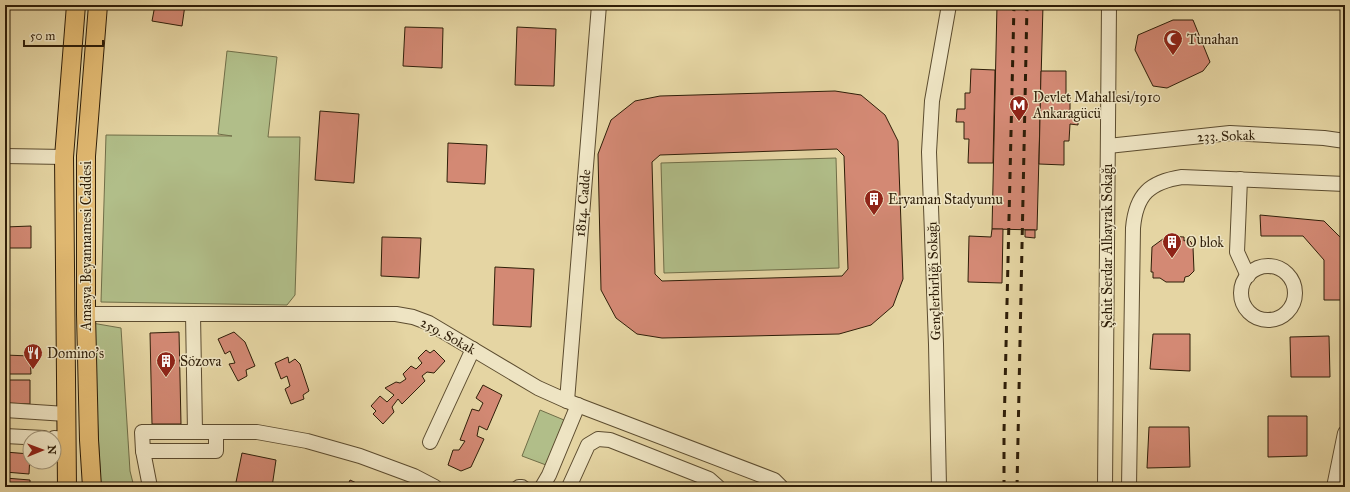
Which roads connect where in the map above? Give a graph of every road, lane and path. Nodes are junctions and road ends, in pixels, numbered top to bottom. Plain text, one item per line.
1 (76, 5) edge
2 (98, 5) edge
3 (599, 5) edge
4 (949, 5) edge
5 (1109, 5) edge
6 (1345, 141) edge
7 (1108, 146) junction
8 (5, 156) edge
9 (64, 157) junction
10 (1240, 179) junction
11 (1345, 184) edge
12 (1248, 276) dead end
13 (86, 314) junction
14 (193, 314) junction
15 (473, 349) junction
16 (572, 403) junction
17 (5, 410) edge
18 (66, 414) junction
19 (62, 431) edge
20 (195, 432) junction
21 (216, 432) junction
22 (1345, 433) edge
23 (5, 436) edge
24 (22, 437) edge
25 (430, 442) dead end
26 (143, 451) junction
27 (62, 453) edge
28 (67, 487) edge
29 (92, 487) edge
30 (150, 487) edge
31 (435, 487) edge
32 (519, 487) edge
33 (522, 487) edge
34 (542, 487) edge
35 (569, 487) edge
36 (718, 487) edge
37 (780, 487) edge
38 (939, 487) edge
39 (1105, 487) edge
40 (1129, 487) edge
41 (1334, 487) edge

1 - 9 main road, Amasya Beyannamesi Caddesi
2 - 13 main road, Amasya Beyannamesi Caddesi
3 - 16 street, 1814. Cadde
4 - 38 street, Gençlerbirliği Sokağı
5 - 7 street, Şehit Serdar Albayrak Sokağı
6 - 7 street, 233. Sokak
7 - 39 street, Şehit Serdar Albayrak Sokağı
8 - 9 street
9 - 18 main road, Amasya Beyannamesi Caddesi
10 - 11 street
10 - 12 street
10 - 40 street
13 - 14 street, 259. Sokak
13 - 29 main road, Amasya Beyannamesi Caddesi
14 - 15 street, 259. Sokak
14 - 20 street
15 - 16 street, 259. Sokak
15 - 25 street
16 - 34 street, 1814. Cadde
16 - 37 street, 259. Sokak
17 - 18 street
18 - 19 main road, Amasya Beyannamesi Caddesi
20 - 21 street
20 - 26 street
21 - 26 street
21 - 31 street
22 - 41 street
23 - 24 street
26 - 30 street
27 - 28 main road, Amasya Beyannamesi Caddesi
32 - 33 street
35 - 36 street

